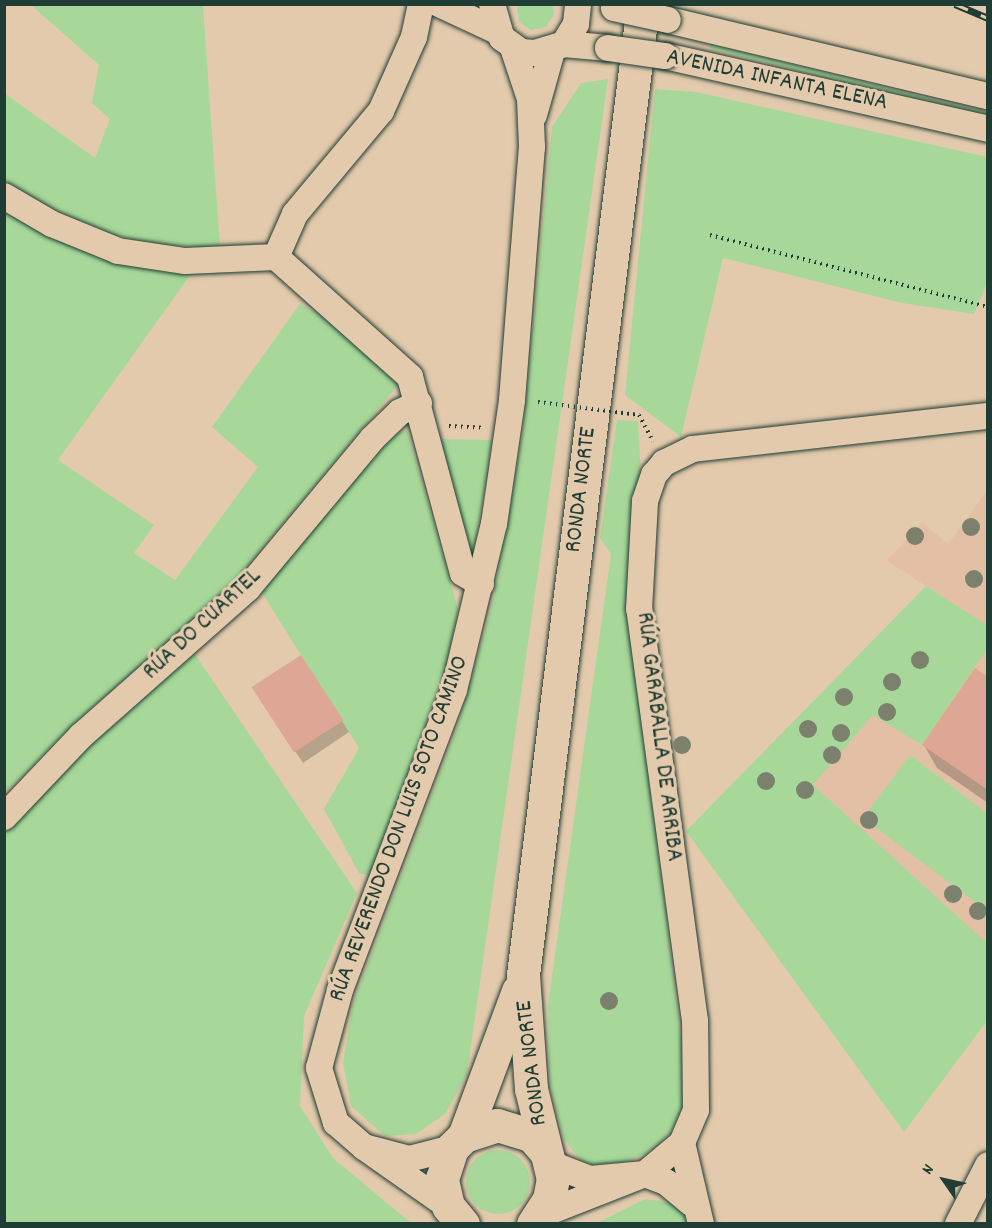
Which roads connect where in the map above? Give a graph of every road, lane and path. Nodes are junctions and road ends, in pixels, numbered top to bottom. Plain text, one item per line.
1 (421, 4) edge
2 (439, 4) edge
3 (492, 4) edge
4 (578, 4) edge
5 (633, 9) edge
6 (504, 39) junction
7 (558, 48) junction
8 (987, 96) edge
9 (533, 118) junction
10 (987, 129) edge
11 (4, 196) edge
12 (710, 235) dead end
13 (276, 257) junction
14 (987, 307) edge
15 (538, 402) dead end
16 (422, 414) junction
17 (639, 415) dead end
18 (987, 416) edge
19 (492, 429) dead end
20 (481, 584) junction
21 (4, 817) edge
22 (523, 975) junction
23 (458, 1142) junction
24 (682, 1143) junction
25 (363, 1146) junction
26 (547, 1157) junction
27 (987, 1165) edge
28 (645, 1174) junction
29 (697, 1214) edge
30 (455, 1215) edge
31 (537, 1219) edge
32 (958, 1224) edge

1 - 13 street
2 - 6 street
3 - 6 street
4 - 7 street
5 - 8 street, AVENIDA INFANTA ELENA
5 - 22 highway, RONDA NORTE
6 - 7 street, AVENIDA INFANTA ELENA
6 - 9 street
7 - 9 street
7 - 10 street, AVENIDA INFANTA ELENA, bridge
9 - 20 street, RÚA REVERENDO DON LUIS SOTO CAMINO
11 - 13 street
12 - 14 path
13 - 16 street
15 - 17 path, bridge
16 - 19 path
16 - 20 street
16 - 21 street, RÚA DO CUARTEL
18 - 24 street, RÚA GARABALLA DE ARRIBA
20 - 25 street, RÚA REVERENDO DON LUIS SOTO CAMINO
22 - 23 highway, RONDA NORTE
22 - 26 highway, RONDA NORTE
23 - 25 street
23 - 26 highway, RONDA NORTE
23 - 30 highway, RONDA NORTE
24 - 28 street, RÚA GARABALLA DE ARRIBA
24 - 29 street
25 - 30 street, RÚA REVERENDO DON LUIS SOTO CAMINO
26 - 28 street
26 - 31 highway, RONDA NORTE
27 - 32 street
28 - 29 street
28 - 31 street, RÚA GARABALLA DE ARRIBA

